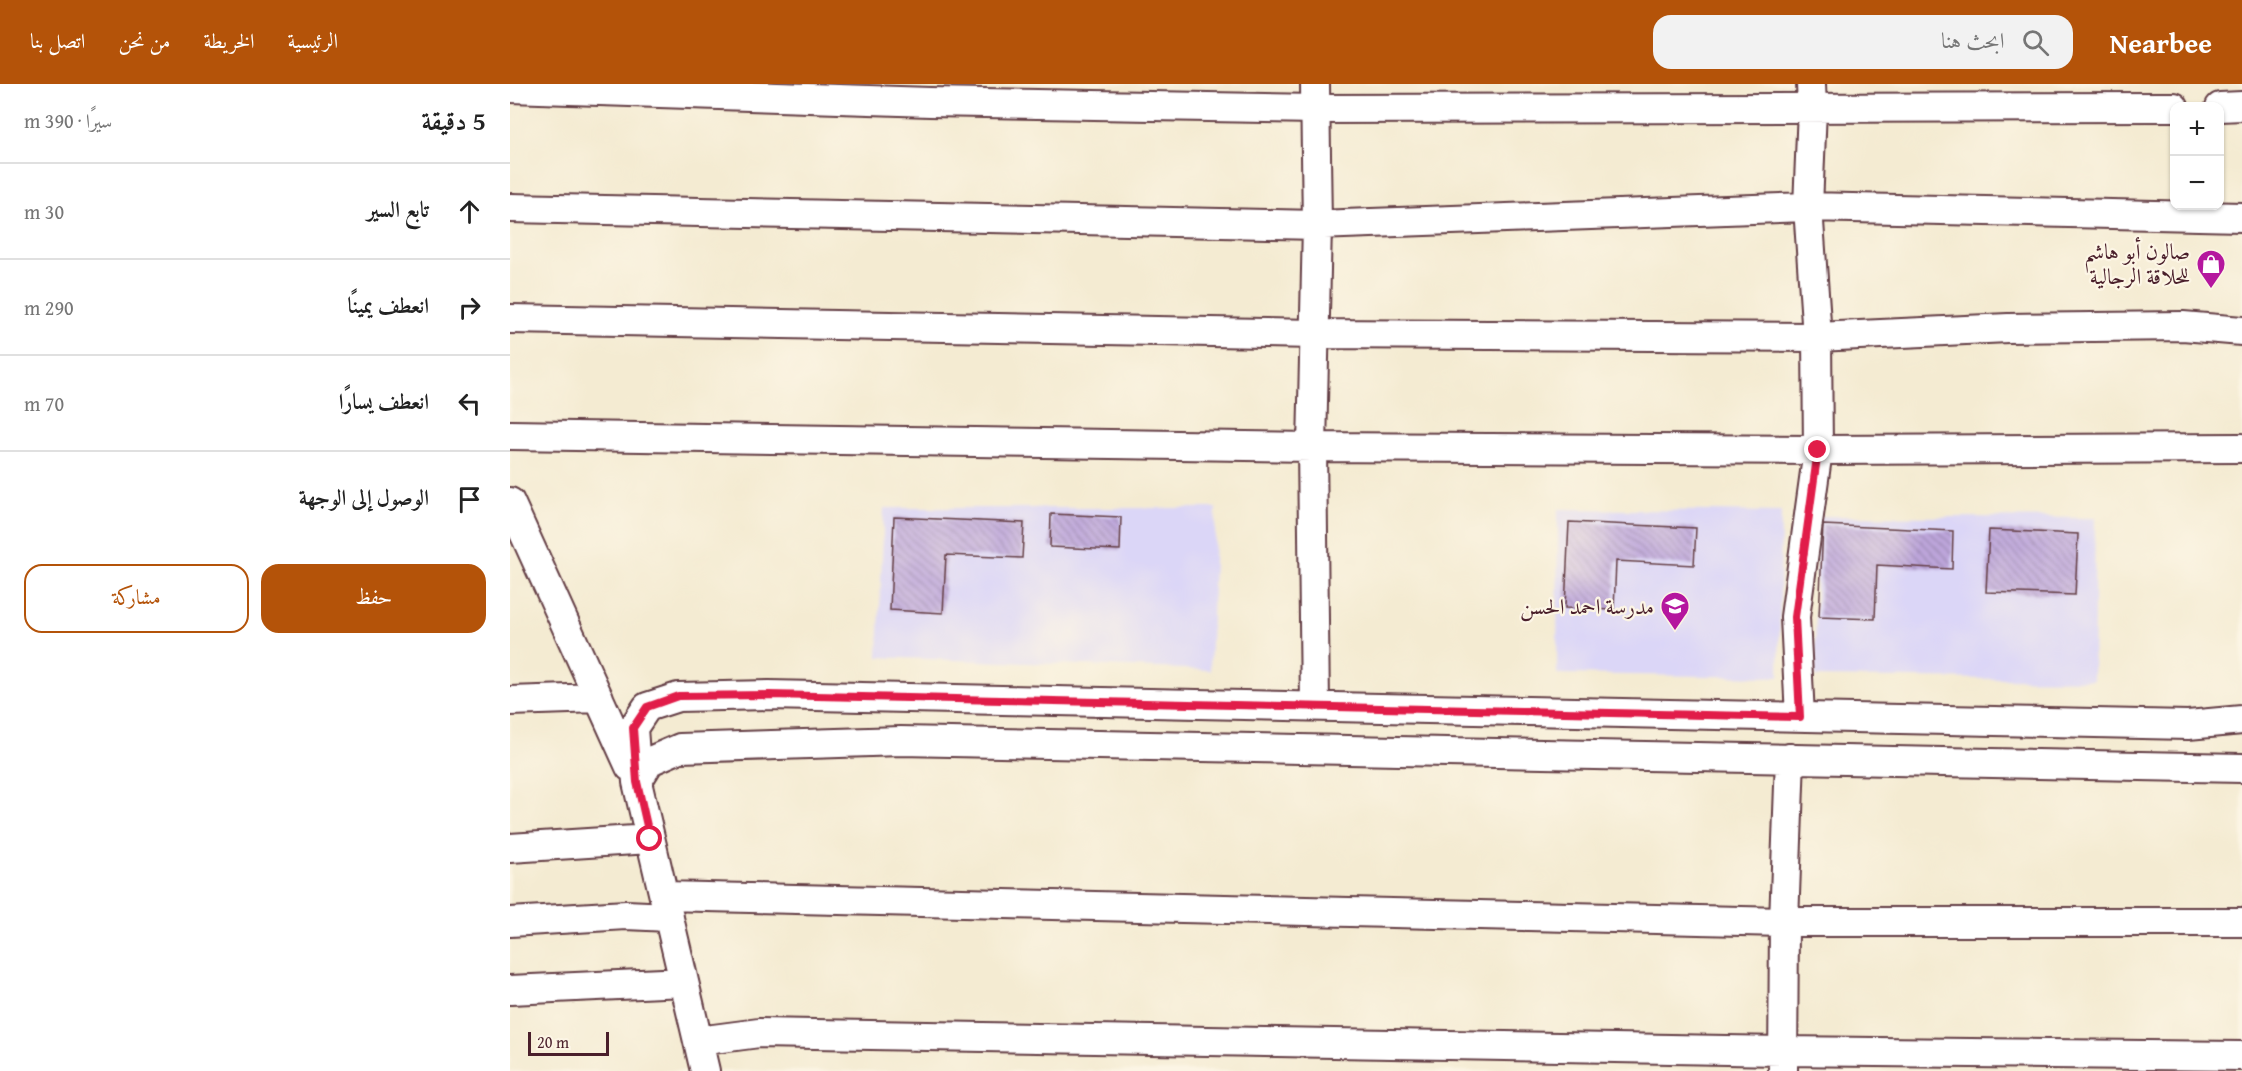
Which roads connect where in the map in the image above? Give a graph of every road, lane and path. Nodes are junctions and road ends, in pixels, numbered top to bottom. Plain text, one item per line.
1 (510, 88) edge
2 (930, 93) edge
3 (1811, 96) edge
4 (1315, 97) edge
5 (2224, 106) edge
6 (2242, 106) edge
7 (2170, 107) edge
8 (1808, 207) junction
9 (510, 208) edge
10 (2242, 217) edge
11 (1317, 225) junction
12 (510, 319) edge
13 (2242, 331) edge
14 (1316, 334) junction
15 (1817, 337) junction
16 (510, 435) edge
17 (1312, 447) junction
18 (2242, 448) edge
19 (1818, 450) junction
20 (510, 502) edge
21 (519, 544) edge
22 (599, 698) junction
23 (510, 701) edge
24 (1315, 706) junction
25 (1800, 717) junction
26 (2242, 720) edge
27 (1790, 758) junction
28 (2242, 768) edge
29 (637, 782) junction
30 (650, 839) junction
31 (510, 848) edge
32 (666, 906) junction
33 (510, 922) edge
34 (1784, 922) junction
35 (2242, 922) edge
36 (684, 982) junction
37 (510, 990) edge
38 (698, 1041) junction
39 (2242, 1056) edge
40 (1783, 1061) edge
41 (705, 1071) edge

1 - 2 street
2 - 4 street
3 - 4 street
3 - 7 street
3 - 8 street
4 - 11 street
5 - 6 street
8 - 10 street
8 - 11 street
8 - 15 street
9 - 11 street
11 - 14 street
12 - 14 street
13 - 15 street
14 - 15 street
14 - 17 street
15 - 19 street
16 - 17 street
17 - 19 street
17 - 24 street
18 - 19 street
19 - 25 street
20 - 21 street
21 - 22 street
22 - 23 street
22 - 29 street
24 - 25 street
24 - 29 street
25 - 26 street
27 - 28 street
27 - 29 street
27 - 34 street
29 - 30 street
30 - 31 street
30 - 32 street
32 - 33 street
32 - 34 street
32 - 36 street
34 - 35 street
34 - 40 street
36 - 37 street
36 - 38 street
38 - 40 street
38 - 41 street
39 - 40 street

